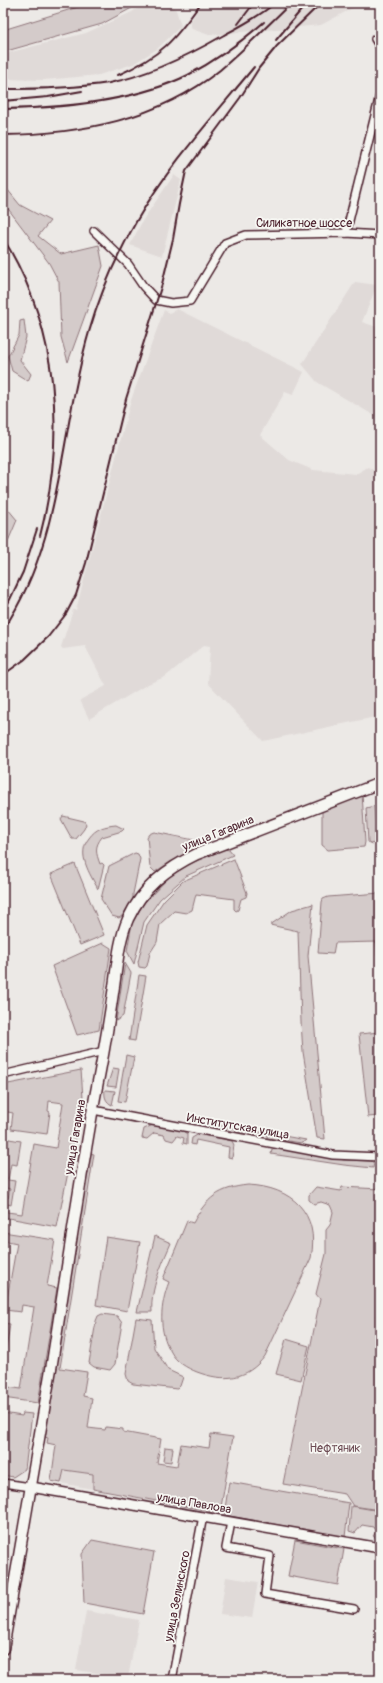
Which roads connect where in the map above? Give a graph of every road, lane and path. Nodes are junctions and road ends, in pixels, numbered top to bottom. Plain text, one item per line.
1 (374, 39) dead end
2 (380, 47) edge
3 (380, 95) edge
4 (94, 231) dead end
5 (346, 233) junction
6 (380, 235) edge
7 (380, 784) edge
8 (104, 1051) junction
9 (3, 1075) edge
10 (93, 1110) junction
11 (380, 1157) edge
12 (3, 1483) edge
13 (31, 1487) junction
14 (203, 1516) junction
15 (231, 1522) junction
16 (380, 1548) edge
17 (354, 1609) dead end
18 (3, 1649) edge
19 (172, 1680) edge

1 - 2 street
3 - 5 street
4 - 5 street, Силикатное шоссе
5 - 6 street, Силикатное шоссе
7 - 8 main road, улица Гагарина
8 - 9 street
8 - 10 main road, улица Гагарина
10 - 11 street, Институтская улица
10 - 13 main road, улица Гагарина
12 - 13 street, улица Павлова
13 - 14 street, улица Павлова
13 - 18 main road, улица Гагарина
14 - 15 street, улица Павлова
14 - 19 street, улица Зелинского
15 - 16 street, улица Павлова
15 - 17 street

